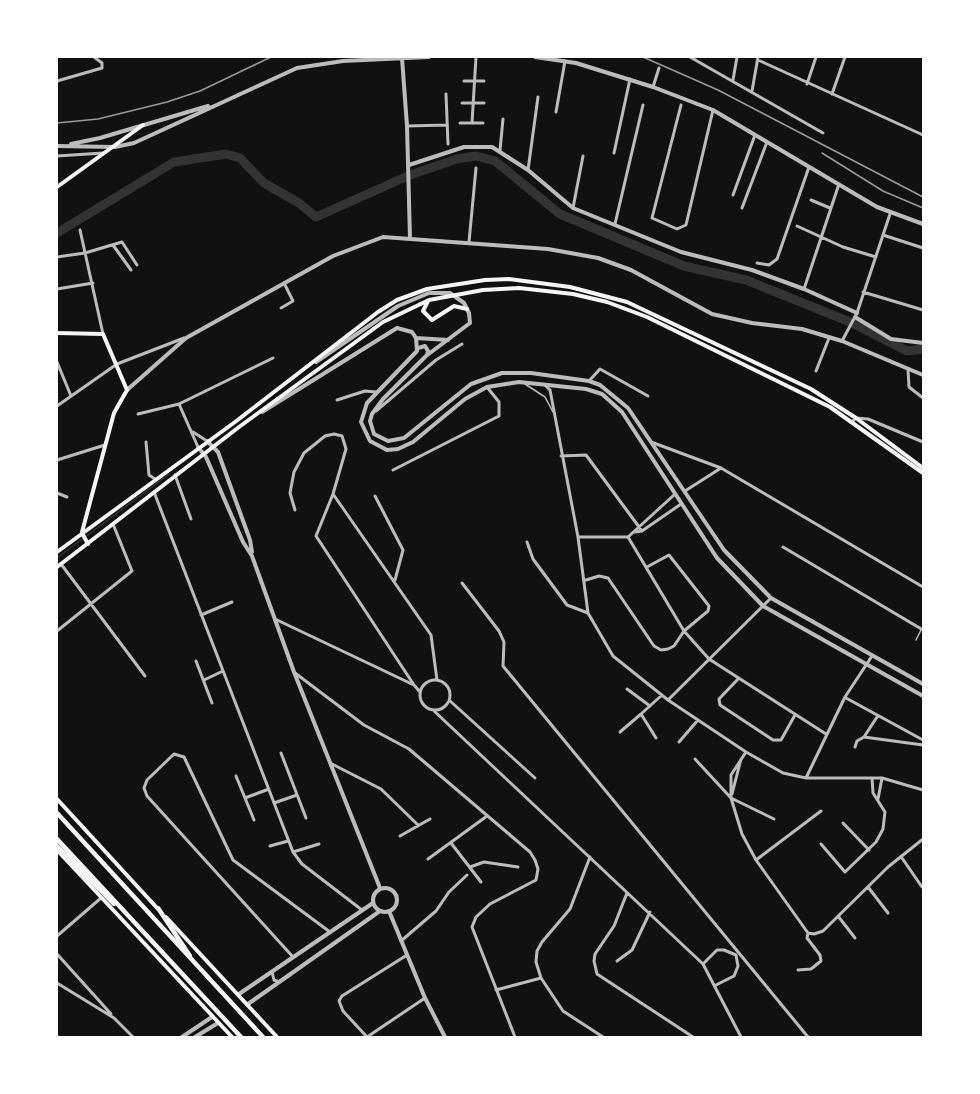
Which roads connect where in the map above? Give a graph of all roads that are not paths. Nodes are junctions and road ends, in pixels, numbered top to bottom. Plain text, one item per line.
1 (94, 57) edge
2 (429, 57) edge
3 (476, 57) edge
4 (535, 57) edge
5 (690, 57) edge
6 (737, 57) edge
7 (816, 57) edge
8 (845, 57) edge
9 (402, 58) edge
10 (696, 58) edge
11 (758, 58) edge
12 (565, 61) junction
13 (659, 68) dead end
14 (630, 79) junction
15 (733, 80) junction
16 (57, 81) edge
17 (464, 81) dead end
18 (474, 81) junction
19 (484, 81) dead end
20 (807, 84) junction
21 (653, 87) junction
22 (752, 91) junction
23 (447, 94) dead end
24 (832, 94) junction
25 (538, 97) dead end
26 (222, 102) junction
27 (484, 102) dead end
28 (462, 103) dead end
29 (473, 103) junction
30 (643, 105) dead end
31 (681, 105) dead end
32 (713, 110) junction
33 (556, 112) dead end
34 (503, 119) dead end
35 (155, 122) junction
36 (460, 123) dead end
37 (472, 123) junction
38 (483, 123) dead end
39 (143, 125) junction
40 (447, 125) junction
41 (407, 126) junction
42 (158, 131) junction
43 (823, 133) dead end
44 (756, 134) junction
45 (923, 135) edge
46 (768, 141) junction
47 (448, 144) dead end
48 (59, 146) edge
49 (115, 147) junction
50 (500, 150) junction
51 (108, 152) junction
52 (614, 153) dead end
53 (57, 156) edge
54 (583, 156) dead end
55 (810, 165) junction
56 (409, 167) junction
57 (476, 168) dead end
58 (528, 170) junction
59 (839, 184) junction
60 (57, 187) edge
61 (733, 195) dead end
62 (811, 200) dead end
63 (573, 208) junction
64 (742, 208) dead end
65 (830, 208) junction
66 (890, 214) junction
67 (615, 224) junction
68 (923, 224) edge
69 (797, 226) dead end
70 (80, 230) dead end
71 (883, 235) junction
72 (820, 236) junction
73 (410, 238) junction
74 (469, 242) junction
75 (113, 245) junction
76 (923, 248) edge
77 (85, 253) junction
78 (57, 257) edge
79 (876, 257) junction
80 (757, 263) dead end
81 (137, 266) dead end
82 (131, 270) dead end
83 (93, 283) junction
84 (284, 283) junction
85 (57, 289) edge
86 (804, 289) junction
87 (863, 292) junction
88 (429, 300) junction
89 (281, 308) dead end
90 (467, 309) junction
91 (923, 310) edge
92 (855, 317) junction
93 (57, 333) edge
94 (104, 334) junction
95 (186, 338) junction
96 (416, 338) junction
97 (829, 338) junction
98 (450, 339) junction
99 (842, 341) junction
100 (923, 343) edge
101 (462, 344) dead end
102 (418, 348) junction
103 (426, 356) junction
104 (273, 358) dead end
105 (57, 362) edge
106 (117, 364) junction
107 (312, 364) junction
108 (908, 369) junction
109 (816, 371) dead end
110 (531, 373) junction
111 (923, 375) edge
112 (551, 376) junction
113 (537, 377) junction
114 (519, 381) junction
115 (589, 381) junction
116 (530, 382) junction
117 (544, 384) junction
118 (552, 385) junction
119 (487, 387) junction
120 (127, 390) junction
121 (376, 392) junction
122 (71, 396) junction
123 (648, 396) dead end
124 (923, 398) edge
125 (338, 400) dead end
126 (179, 404) junction
127 (57, 406) edge
128 (554, 413) junction
129 (138, 414) dead end
130 (372, 414) junction
131 (856, 418) junction
132 (852, 422) junction
133 (239, 427) junction
134 (191, 430) junction
135 (146, 441) dead end
136 (207, 441) junction
137 (651, 442) junction
138 (923, 442) edge
139 (105, 445) junction
140 (200, 446) junction
141 (213, 446) junction
142 (203, 454) junction
143 (561, 456) junction
144 (57, 460) edge
145 (172, 467) junction
146 (721, 468) junction
147 (923, 468) edge
148 (393, 470) dead end
149 (923, 473) edge
150 (176, 474) junction
151 (155, 479) junction
152 (685, 491) junction
153 (154, 492) junction
154 (57, 494) edge
155 (333, 494) junction
156 (674, 495) junction
157 (375, 496) dead end
158 (68, 497) dead end
159 (681, 504) junction
160 (295, 510) dead end
161 (191, 519) dead end
162 (113, 524) junction
163 (639, 526) junction
164 (642, 531) junction
165 (635, 532) junction
166 (82, 533) junction
167 (578, 537) junction
168 (628, 537) junction
169 (527, 542) dead end
170 (88, 544) junction
171 (783, 547) dead end
172 (57, 552) edge
173 (252, 556) junction
174 (59, 566) edge
175 (646, 567) junction
176 (395, 580) junction
177 (586, 580) junction
178 (462, 583) dead end
179 (923, 587) edge
180 (771, 598) junction
181 (232, 602) dead end
182 (91, 603) junction
183 (763, 606) junction
184 (588, 613) junction
185 (200, 615) junction
186 (277, 620) junction
187 (922, 629) edge
188 (57, 630) edge
189 (684, 631) junction
190 (916, 640) dead end
191 (872, 656) junction
192 (709, 659) junction
193 (196, 661) dead end
194 (867, 665) junction
195 (223, 671) junction
196 (294, 672) junction
197 (145, 676) dead end
198 (739, 678) junction
199 (437, 680) junction
200 (204, 681) junction
201 (923, 684) edge
202 (414, 686) junction
203 (627, 689) dead end
204 (420, 692) junction
205 (662, 696) junction
206 (923, 696) edge
207 (845, 697) junction
208 (449, 700) junction
209 (668, 700) junction
210 (212, 703) dead end
211 (650, 706) junction
212 (433, 710) junction
213 (641, 714) junction
214 (795, 715) junction
215 (877, 717) junction
216 (698, 720) junction
217 (621, 732) dead end
218 (826, 734) junction
219 (864, 737) junction
220 (656, 738) dead end
221 (679, 742) dead end
222 (923, 743) edge
223 (855, 747) dead end
224 (746, 752) junction
225 (281, 753) dead end
226 (742, 756) junction
227 (695, 759) dead end
228 (330, 763) junction
229 (236, 776) dead end
230 (535, 778) dead end
231 (806, 778) junction
232 (872, 778) junction
233 (882, 778) junction
234 (269, 789) junction
235 (923, 790) edge
236 (297, 795) junction
237 (245, 798) junction
238 (731, 798) junction
239 (57, 799) edge
240 (878, 799) junction
241 (274, 803) junction
242 (821, 811) dead end
243 (57, 813) edge
244 (488, 816) junction
245 (306, 818) dead end
246 (430, 819) dead end
247 (774, 819) dead end
248 (254, 820) dead end
249 (843, 823) dead end
250 (417, 825) junction
251 (400, 836) dead end
252 (57, 838) edge
253 (923, 839) edge
254 (288, 841) junction
255 (451, 843) junction
256 (319, 844) dead end
257 (821, 844) dead end
258 (270, 846) dead end
259 (57, 848) edge
260 (869, 850) junction
261 (293, 852) junction
262 (590, 858) junction
263 (902, 858) junction
264 (428, 859) dead end
265 (756, 860) junction
266 (518, 867) dead end
267 (470, 868) junction
268 (467, 875) dead end
269 (482, 882) dead end
270 (868, 886) junction
271 (922, 887) edge
272 (380, 888) junction
273 (627, 892) junction
274 (100, 898) junction
275 (373, 903) junction
276 (158, 909) junction
277 (362, 910) junction
278 (380, 911) junction
279 (389, 911) junction
280 (650, 912) junction
281 (888, 912) dead end
282 (838, 916) junction
283 (135, 923) junction
284 (330, 932) junction
285 (808, 933) junction
286 (57, 936) edge
287 (855, 938) dead end
288 (401, 941) junction
289 (57, 954) edge
290 (738, 954) junction
291 (407, 955) junction
292 (293, 957) junction
293 (616, 961) dead end
294 (703, 964) junction
295 (798, 970) dead end
296 (272, 971) junction
297 (204, 975) junction
298 (540, 978) junction
299 (279, 982) junction
300 (57, 983) edge
301 (716, 985) junction
302 (496, 990) junction
303 (239, 994) junction
304 (424, 998) junction
305 (248, 1004) junction
306 (212, 1017) junction
307 (114, 1018) junction
308 (218, 1023) junction
309 (133, 1037) edge
310 (182, 1037) edge
311 (195, 1037) edge
312 (232, 1037) edge
313 (241, 1037) edge
314 (263, 1037) edge
315 (277, 1037) edge
316 (367, 1037) edge
317 (445, 1037) edge
318 (515, 1037) edge
319 (603, 1037) edge
320 (693, 1037) edge
321 (741, 1037) edge
322 (808, 1037) edge

1 - 16 street
2 - 9 street
3 - 18 street
4 - 12 street
5 - 10 street
6 - 15 street
7 - 20 street
8 - 24 street
9 - 26 street
9 - 41 street
10 - 15 street
11 - 20 street
11 - 22 street
12 - 14 street
12 - 33 street
13 - 21 street
14 - 21 street
14 - 52 street
15 - 22 street
17 - 18 street
18 - 19 street
18 - 29 street
20 - 24 street
21 - 32 street
22 - 43 street
23 - 40 street
24 - 45 street
25 - 58 street
26 - 35 street
26 - 42 street
27 - 29 street
28 - 29 street
29 - 37 street
30 - 67 street
31 - 32 street
32 - 44 street
34 - 50 street
35 - 39 street
35 - 42 street
36 - 37 street
37 - 38 street
39 - 48 street
39 - 49 main road
40 - 41 street
40 - 47 street
41 - 56 street
42 - 49 street
44 - 46 street
44 - 61 street
46 - 55 street
46 - 64 street
48 - 49 street
49 - 51 main road
50 - 56 street
50 - 58 street
51 - 53 street
51 - 60 main road
54 - 63 street
55 - 59 street
55 - 80 street
56 - 73 street
57 - 74 street
58 - 63 street
59 - 65 street
59 - 66 street
62 - 65 street
63 - 67 street
65 - 72 street
66 - 68 street
66 - 71 street
67 - 86 street
69 - 72 street
70 - 77 street
71 - 76 street
71 - 79 street
72 - 79 street
72 - 86 street
73 - 74 street
73 - 84 street
74 - 97 street
75 - 77 street
75 - 81 street
75 - 82 street
77 - 78 street
77 - 83 street
79 - 87 street
83 - 85 street
83 - 94 street
84 - 89 street
84 - 95 street
86 - 92 street
87 - 91 street
87 - 92 street
88 - 90 main road
88 - 132 main road
88 - 133 main road
90 - 98 street
90 - 107 street
92 - 99 street
92 - 100 street
93 - 94 main road
94 - 106 main road
95 - 106 street
95 - 120 street
96 - 98 street
96 - 102 street
96 - 133 street
97 - 99 street
97 - 109 street
98 - 103 street
99 - 108 street
101 - 130 street
102 - 103 street
102 - 121 street
103 - 130 street
104 - 126 street
105 - 122 street
106 - 120 main road
106 - 122 street
107 - 131 main road
107 - 136 main road
108 - 111 street
108 - 124 street
110 - 112 street
110 - 113 street
110 - 130 street
112 - 115 street
112 - 118 street
113 - 116 street
113 - 117 street
114 - 116 street
114 - 119 street
114 - 128 lane
115 - 123 street
115 - 137 street
116 - 117 street
117 - 118 street
117 - 128 street
118 - 156 street
119 - 121 street
119 - 148 street
120 - 139 main road
121 - 125 street
122 - 127 street
126 - 129 street
126 - 134 street
128 - 143 street
131 - 132 street
131 - 138 street
131 - 147 main road
132 - 149 main road
133 - 141 main road
134 - 136 street
134 - 140 street
135 - 151 street
136 - 140 main road
136 - 141 street
137 - 146 street
137 - 152 street
139 - 144 street
139 - 166 main road
140 - 142 street
140 - 145 main road
141 - 142 main road
141 - 173 street
142 - 150 main road
142 - 173 street
143 - 163 street
143 - 167 street
145 - 150 main road
145 - 151 main road
146 - 152 street
146 - 179 street
150 - 153 main road
150 - 161 street
151 - 166 main road
152 - 180 street
153 - 162 main road
153 - 185 street
154 - 158 street
155 - 160 street
155 - 176 street
155 - 202 street
156 - 159 street
156 - 163 street
157 - 176 street
159 - 164 street
159 - 183 street
162 - 170 main road
162 - 182 street
163 - 164 street
163 - 165 street
164 - 165 street
165 - 168 street
166 - 170 main road
166 - 172 main road
167 - 168 street
167 - 177 street
168 - 175 street
169 - 184 street
170 - 174 main road
171 - 187 street
173 - 186 street
174 - 182 street
175 - 189 street
175 - 189 street
176 - 199 street
177 - 184 street
177 - 189 street
178 - 290 street
180 - 183 street
180 - 191 street
181 - 185 street
182 - 188 street
182 - 197 street
183 - 192 street
183 - 194 street
184 - 205 street
185 - 195 street
186 - 196 street
186 - 202 street
187 - 190 lane
189 - 192 street
191 - 194 street
191 - 201 street
192 - 198 street
192 - 209 street
193 - 200 street
194 - 206 street
194 - 207 street
195 - 200 street
195 - 234 street
196 - 228 street
196 - 244 street
198 - 214 street
198 - 214 street
199 - 204 street
199 - 208 street
200 - 210 street
202 - 204 street
203 - 211 street
204 - 212 street
205 - 209 street
205 - 211 street
207 - 215 street
207 - 218 street
208 - 212 street
208 - 230 street
209 - 216 street
211 - 213 street
212 - 262 street
213 - 217 street
213 - 220 street
214 - 218 street
215 - 219 street
215 - 222 street
216 - 221 street
216 - 224 street
218 - 231 street
219 - 222 street
219 - 223 street
224 - 226 street
224 - 231 street
225 - 236 street
226 - 238 street
226 - 238 street
227 - 238 street
228 - 250 street
228 - 272 street
229 - 237 street
231 - 232 street
232 - 233 street
232 - 240 street
233 - 235 street
233 - 240 street
234 - 237 street
234 - 241 street
236 - 241 street
236 - 245 street
237 - 248 street
238 - 247 street
238 - 265 street
239 - 276 main road
240 - 260 street
241 - 254 street
242 - 265 street
243 - 297 highway
244 - 255 street
244 - 302 street
246 - 250 street
249 - 260 street
250 - 251 street
252 - 283 highway
253 - 263 street
254 - 258 street
254 - 261 street
255 - 264 street
255 - 267 street
256 - 261 street
257 - 260 street
259 - 274 main road
259 - 283 highway
261 - 277 street
262 - 273 street
262 - 298 street
263 - 270 street
263 - 271 street
265 - 285 street
266 - 267 street
267 - 269 street
268 - 288 street
270 - 281 street
270 - 282 street
272 - 275 street
272 - 279 street
273 - 280 street
273 - 320 street
274 - 286 street
274 - 306 main road
275 - 277 street
275 - 278 street
276 - 297 highway
276 - 303 main road
277 - 284 street
278 - 279 street
278 - 299 street
279 - 288 street
280 - 293 street
280 - 294 street
282 - 285 street
282 - 287 street
283 - 313 highway
284 - 292 street
284 - 292 street
285 - 295 street
288 - 291 street
289 - 307 street
290 - 294 street
290 - 301 street
290 - 322 street
291 - 304 street
291 - 316 street
292 - 296 street
294 - 301 street
296 - 299 street
296 - 303 street
297 - 314 highway
298 - 302 street
298 - 319 street
299 - 305 street
300 - 307 street
301 - 321 street
302 - 318 street
303 - 305 main road
304 - 316 street
304 - 317 street
305 - 315 main road
306 - 308 main road
306 - 310 street
307 - 309 street
308 - 311 street
308 - 312 main road

